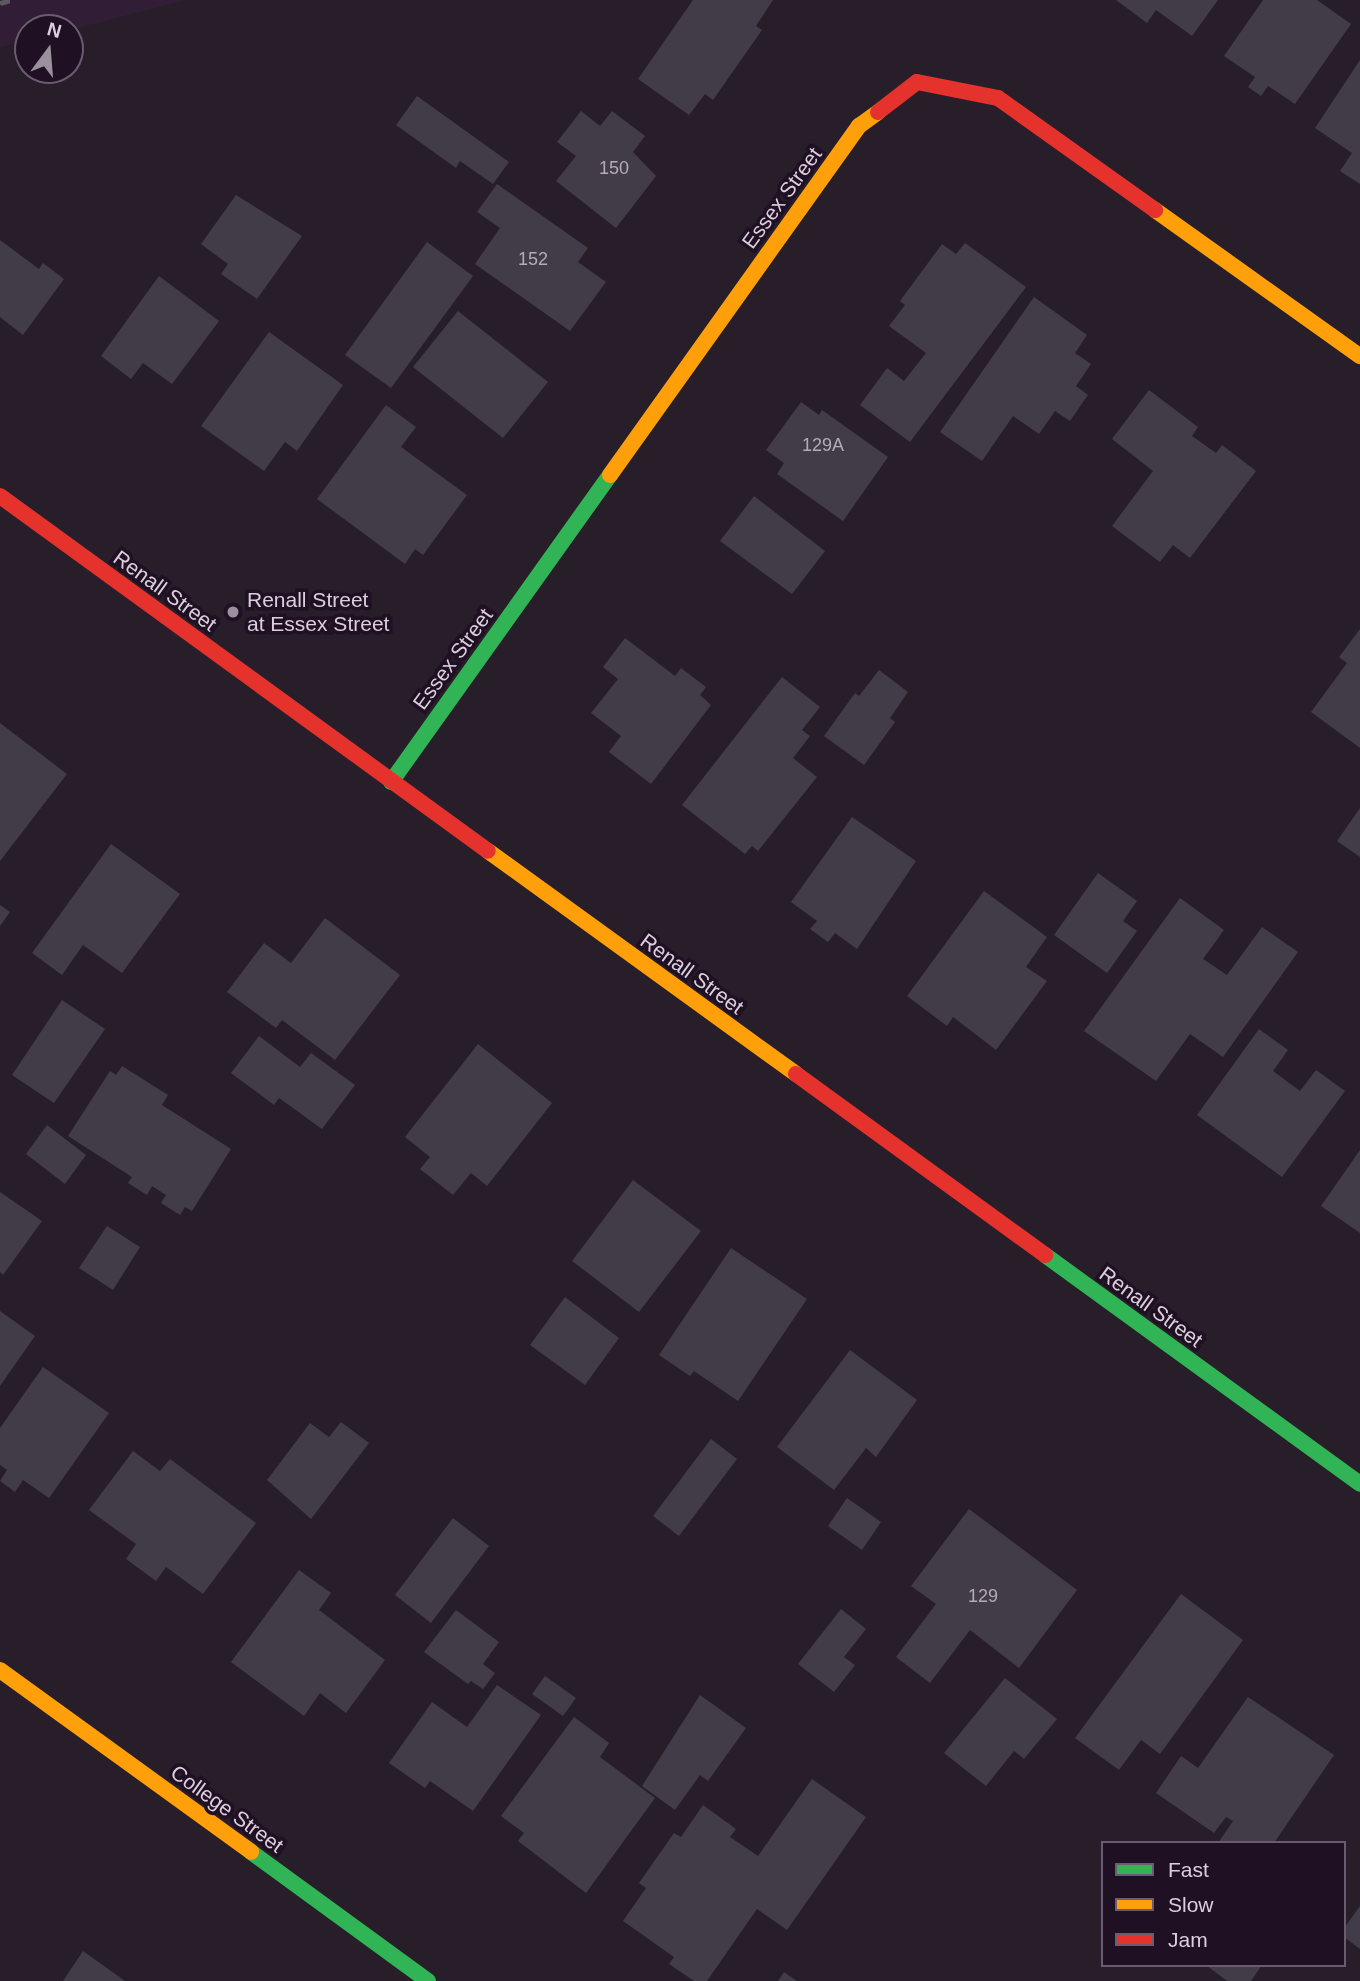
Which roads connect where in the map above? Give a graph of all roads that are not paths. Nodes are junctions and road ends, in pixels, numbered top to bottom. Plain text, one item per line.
1 (1360, 356) edge
2 (0, 496) edge
3 (391, 782) junction
4 (1360, 1484) edge
5 (0, 1671) edge
6 (428, 1981) edge

1 - 3 street, Essex Street
2 - 3 street, Renall Street
3 - 4 street, Renall Street
5 - 6 street, College Street

